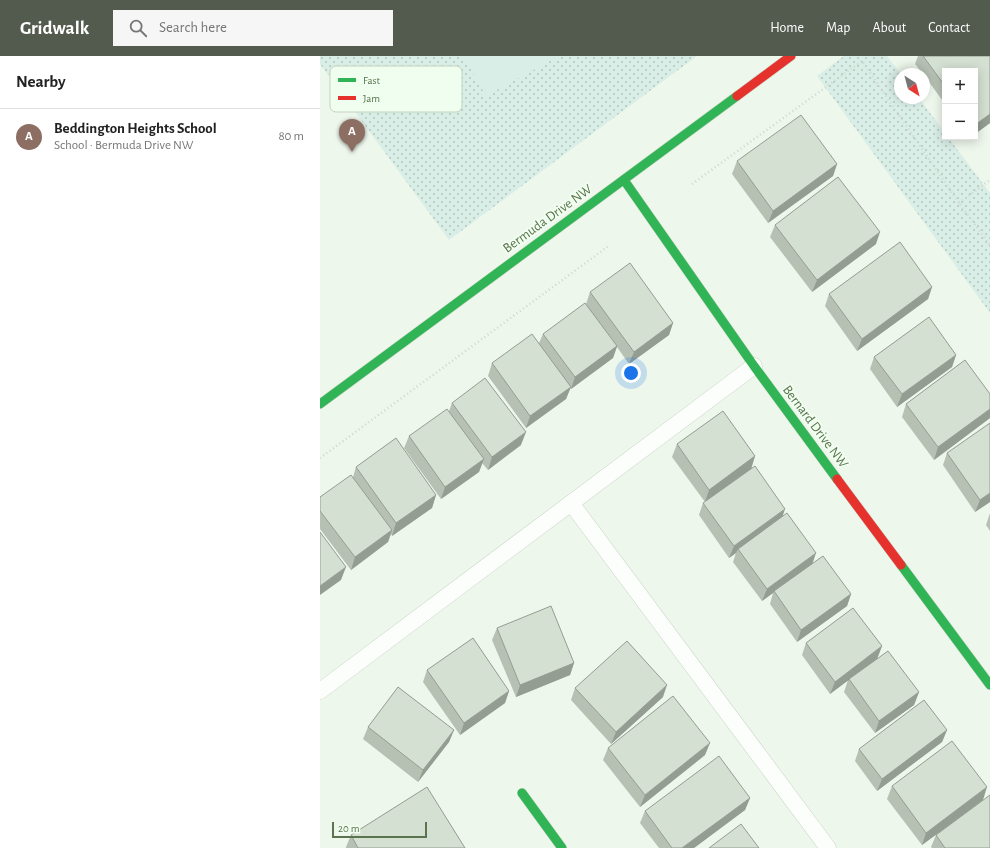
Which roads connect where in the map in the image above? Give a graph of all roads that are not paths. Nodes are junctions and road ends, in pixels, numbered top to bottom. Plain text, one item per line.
1 (791, 56) edge
2 (624, 180) junction
3 (754, 366) junction
4 (320, 404) edge
5 (571, 503) junction
6 (990, 685) edge
7 (320, 691) edge
8 (522, 793) dead end
9 (562, 848) edge
10 (828, 848) edge

1 - 2 street, Bermuda Drive NW
2 - 3 street, Bernard Drive NW
2 - 4 street, Bermuda Drive NW
3 - 5 lane
3 - 6 street, Bernard Drive NW
5 - 7 lane
5 - 10 lane
8 - 9 street

